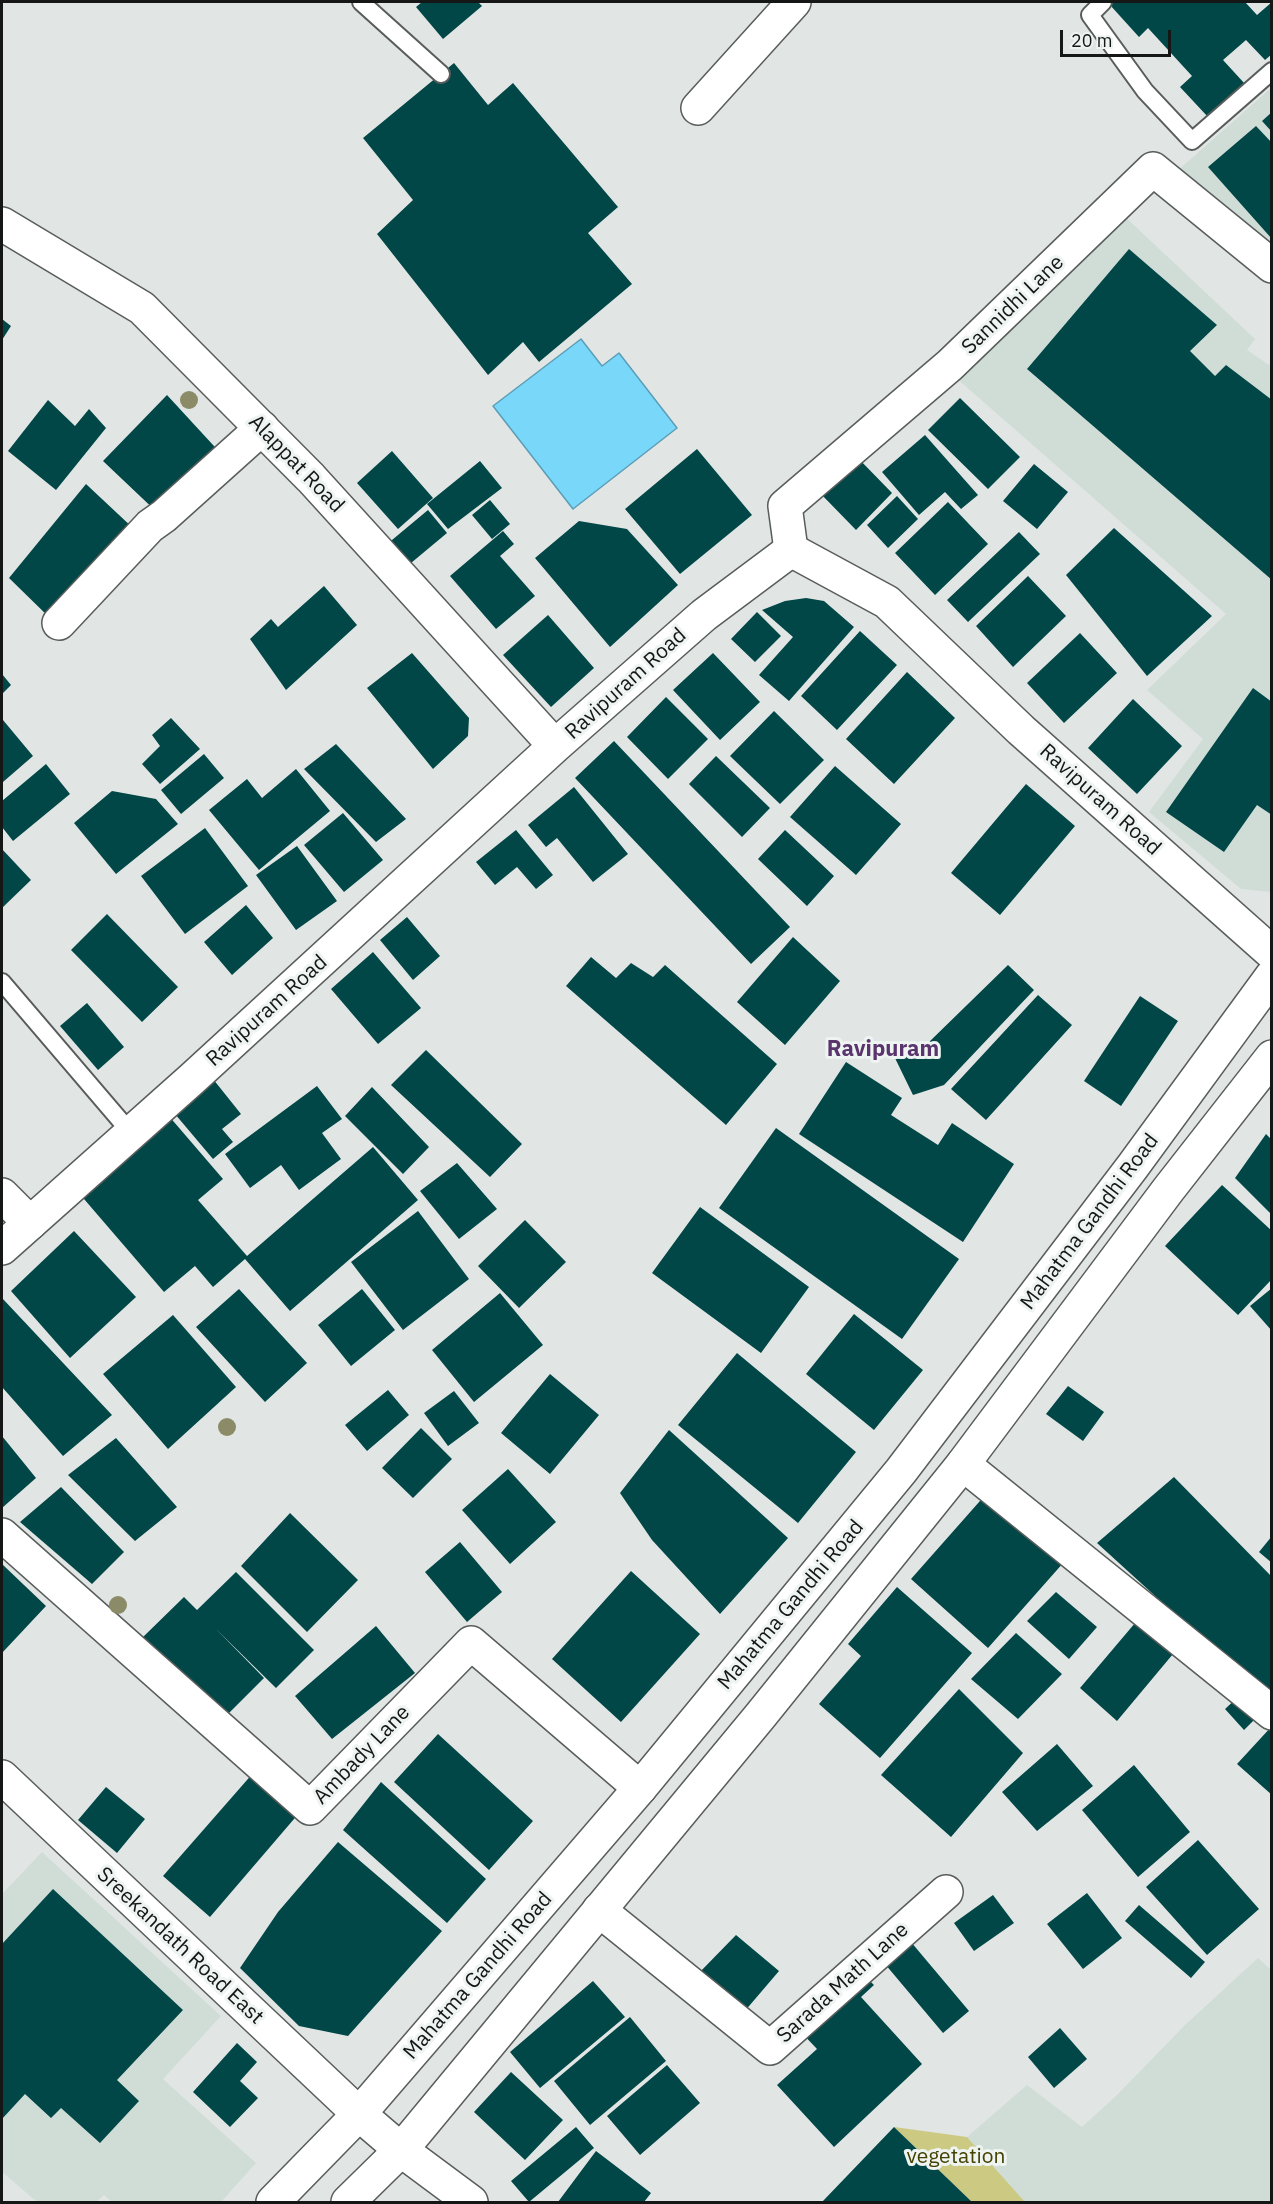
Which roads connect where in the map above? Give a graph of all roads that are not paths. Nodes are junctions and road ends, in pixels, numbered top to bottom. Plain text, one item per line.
1 (361, 2) edge
2 (794, 2) edge
3 (1103, 2) edge
4 (1272, 71) edge
5 (441, 74) dead end
6 (698, 108) dead end
7 (2, 224) edge
8 (1272, 266) edge
9 (262, 428) junction
10 (791, 550) junction
11 (59, 623) dead end
12 (555, 746) junction
13 (1272, 953) edge
14 (1272, 976) edge
15 (2, 982) edge
16 (1272, 1057) edge
17 (131, 1134) junction
18 (2, 1195) edge
19 (30, 1223) junction
20 (2, 1248) edge
21 (963, 1464) junction
22 (2, 1535) edge
23 (1272, 1713) edge
24 (2, 1778) edge
25 (640, 1788) junction
26 (946, 1892) dead end
27 (599, 1910) junction
28 (359, 2114) junction
29 (401, 2150) junction
30 (273, 2202) edge
31 (348, 2202) edge
32 (471, 2202) edge

1 - 5 lane
2 - 6 main road
3 - 4 lane
7 - 9 main road, Alappat Road
8 - 10 main road, Sannidhi Lane
9 - 11 main road
9 - 12 main road, Alappat Road
10 - 12 main road, Ravipuram Road
10 - 13 main road, Ravipuram Road
12 - 17 main road, Ravipuram Road
14 - 25 main road, Mahatma Gandhi Road
15 - 17 lane
16 - 21 main road, Mahatma Gandhi Road
17 - 19 main road, Ravipuram Road
18 - 19 main road
19 - 20 main road, Ravipuram Road
21 - 23 main road
21 - 27 main road, Mahatma Gandhi Road
22 - 25 main road, Ambady Lane
24 - 28 main road, Sreekandath Road East
25 - 28 main road, Mahatma Gandhi Road
26 - 27 main road, Sarada Math Lane
27 - 29 main road, Mahatma Gandhi Road
28 - 29 main road, Sreekandath Road East
28 - 30 main road, Mahatma Gandhi Road
29 - 31 main road, Mahatma Gandhi Road
29 - 32 main road, Sreekandath Road East

